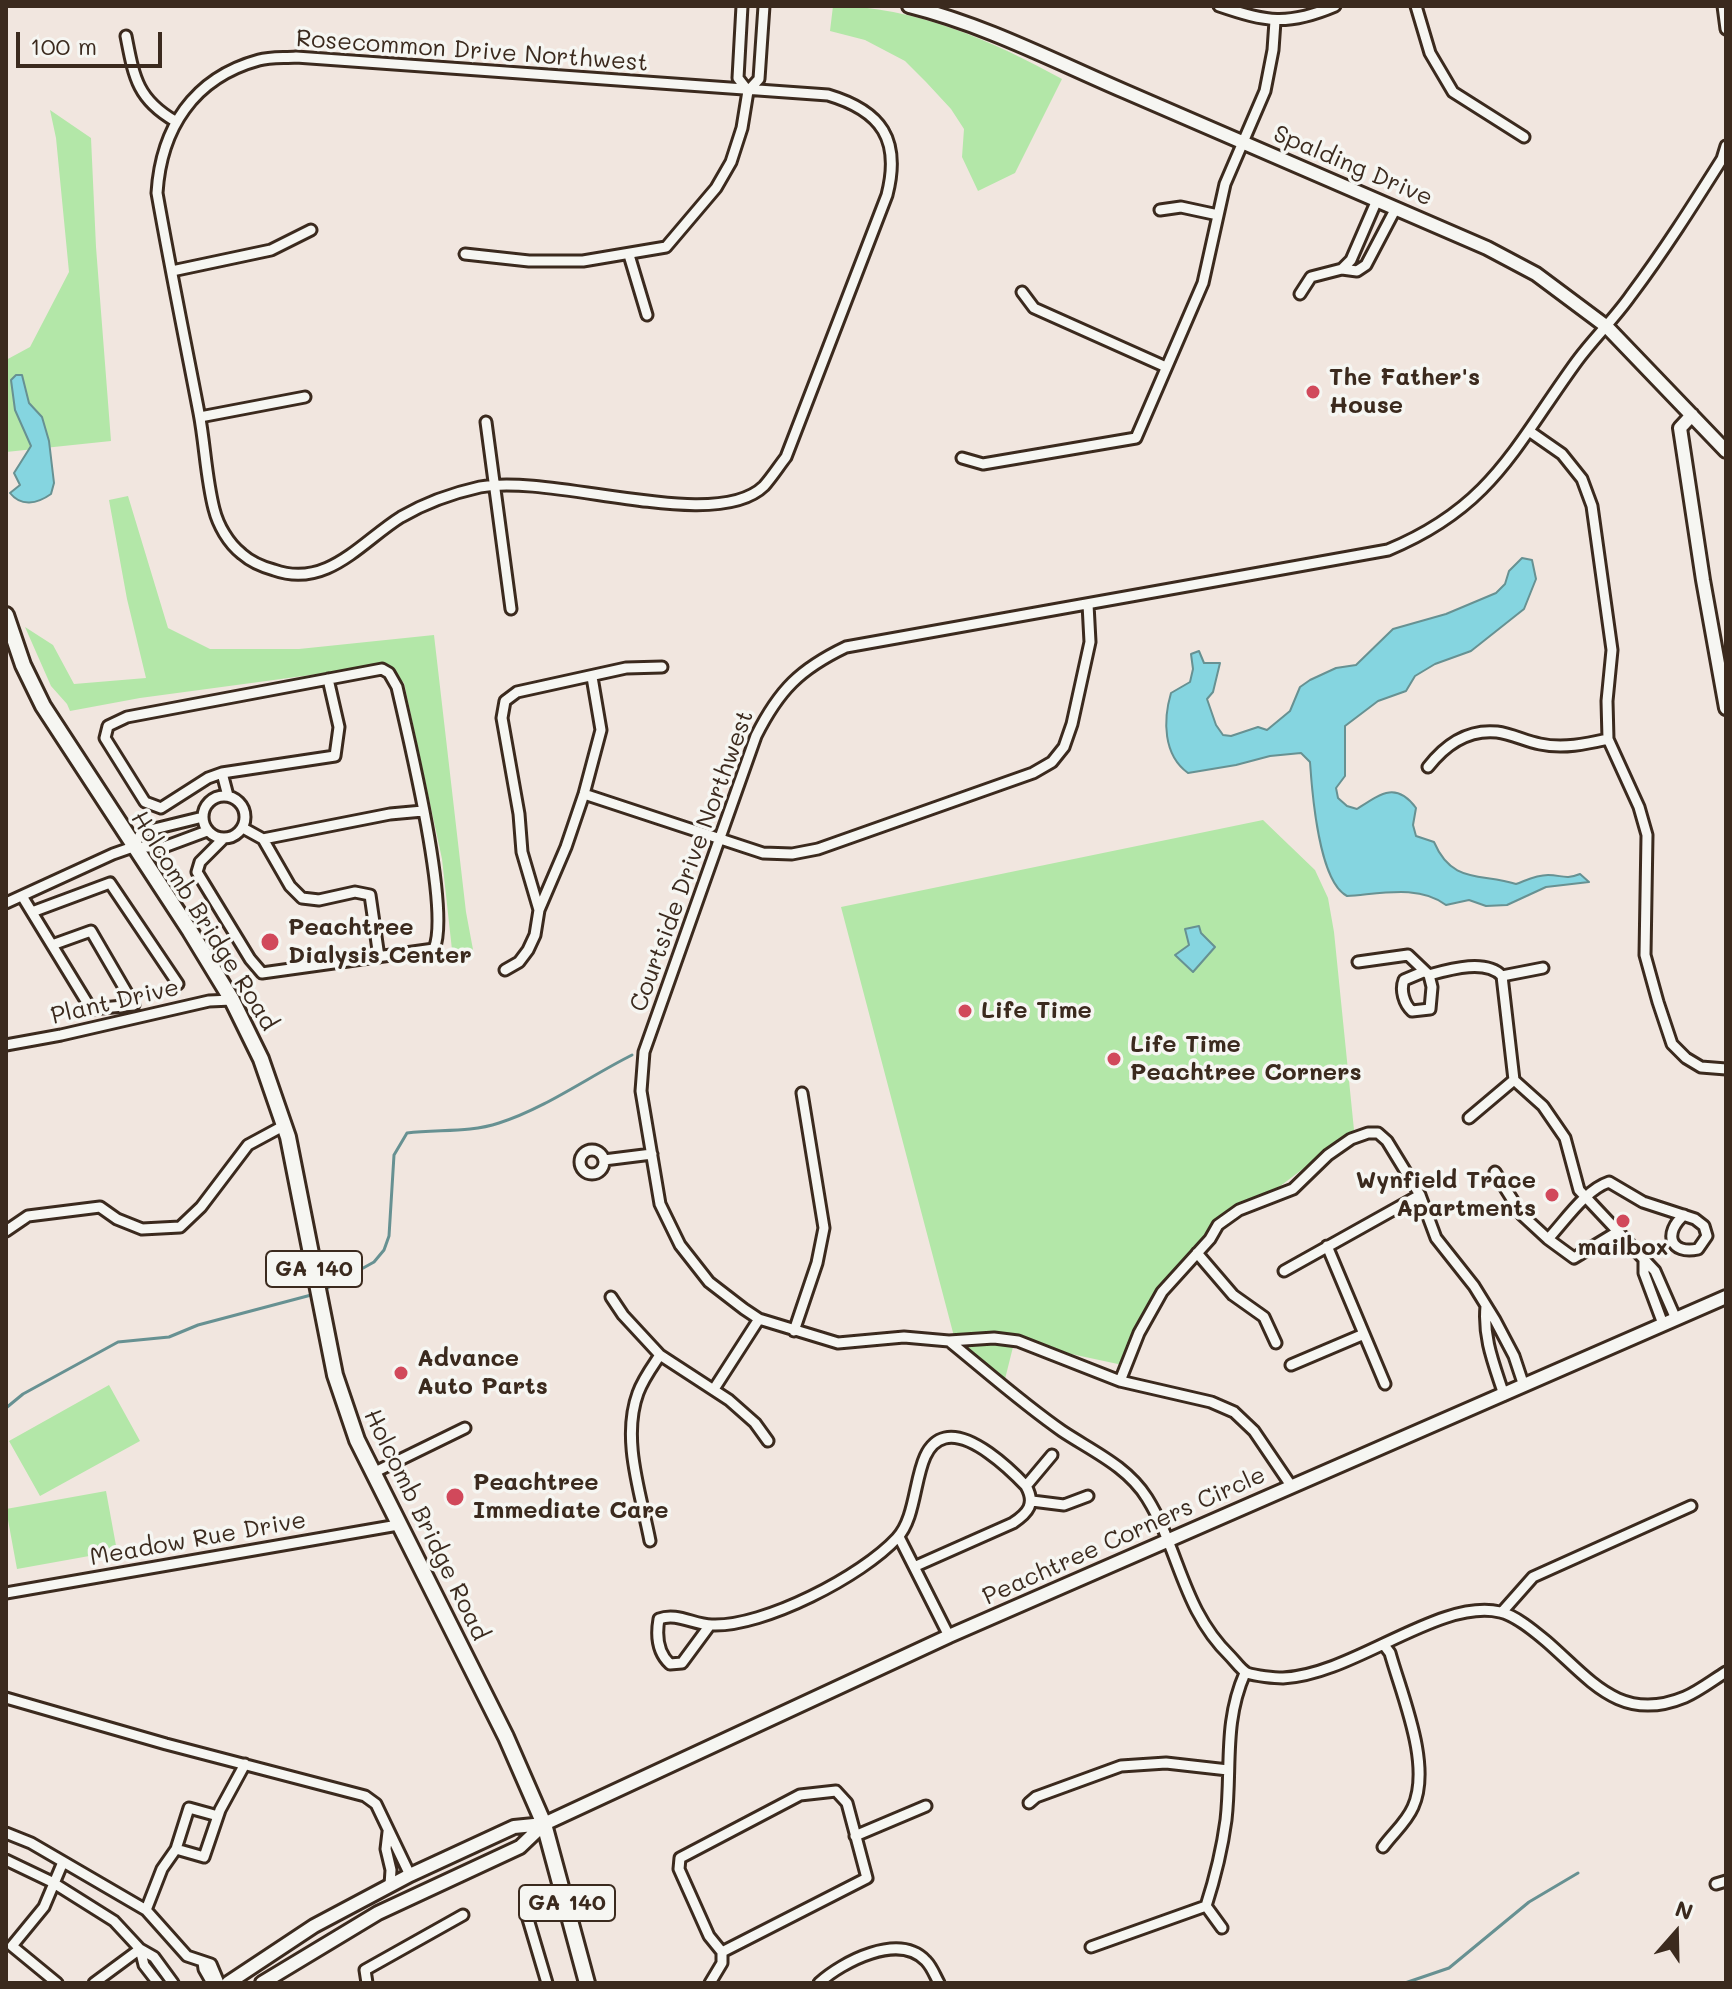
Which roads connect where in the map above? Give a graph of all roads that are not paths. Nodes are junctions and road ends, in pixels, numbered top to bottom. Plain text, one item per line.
1 (742, 6) edge
2 (764, 6) edge
3 (909, 6) edge
4 (1219, 6) edge
5 (1335, 6) edge
6 (1416, 6) edge
7 (1723, 6) edge
8 (1275, 21) junction
9 (1726, 29) edge
10 (740, 35) junction
11 (126, 36) dead end
12 (761, 36) junction
13 (748, 91) junction
14 (175, 121) junction
15 (1524, 137) dead end
16 (1244, 143) junction
17 (1726, 146) edge
18 (1377, 200) junction
19 (1396, 208) junction
20 (1160, 210) dead end
21 (1218, 215) junction
22 (311, 230) dead end
23 (465, 254) dead end
24 (629, 255) junction
25 (1342, 269) junction
26 (172, 271) junction
27 (1022, 292) dead end
28 (1300, 294) dead end
29 (647, 315) dead end
30 (1607, 327) junction
31 (1166, 367) junction
32 (305, 397) dead end
33 (1692, 415) junction
34 (200, 417) junction
35 (486, 422) dead end
36 (1529, 431) junction
37 (1726, 451) edge
38 (962, 458) dead end
39 (493, 487) junction
40 (1088, 604) junction
41 (511, 609) dead end
42 (7, 621) edge
43 (662, 667) dead end
44 (592, 677) junction
45 (328, 679) junction
46 (1726, 708) edge
47 (1608, 739) junction
48 (1428, 767) dead end
49 (222, 773) junction
50 (584, 794) junction
51 (228, 796) junction
52 (423, 811) junction
53 (203, 817) junction
54 (243, 828) junction
55 (207, 831) junction
56 (223, 839) junction
57 (263, 839) junction
58 (718, 839) junction
59 (133, 847) junction
60 (22, 896) junction
61 (6, 903) edge
62 (539, 910) junction
63 (32, 912) junction
64 (52, 945) junction
65 (379, 957) junction
66 (1358, 962) dead end
67 (1543, 968) dead end
68 (505, 970) dead end
69 (1502, 976) junction
70 (178, 984) dead end
71 (232, 1000) junction
72 (6, 1045) edge
73 (1726, 1069) edge
74 (1514, 1080) junction
75 (802, 1093) dead end
76 (1469, 1118) dead end
77 (285, 1125) junction
78 (652, 1154) junction
79 (604, 1160) dead end
80 (1495, 1172) dead end
81 (1420, 1195) junction
82 (1586, 1199) junction
83 (1684, 1215) dead end
84 (6, 1231) edge
85 (1617, 1232) junction
86 (1548, 1239) junction
87 (1327, 1246) junction
88 (1197, 1253) junction
89 (1284, 1271) dead end
90 (611, 1297) dead end
91 (1726, 1297) edge
92 (1486, 1306) junction
93 (759, 1319) junction
94 (1669, 1322) junction
95 (794, 1331) junction
96 (1364, 1334) junction
97 (949, 1341) junction
98 (1276, 1343) dead end
99 (660, 1355) junction
100 (1291, 1365) dead end
101 (1120, 1381) junction
102 (1385, 1384) dead end
103 (1524, 1386) junction
104 (714, 1389) junction
105 (1504, 1395) junction
106 (465, 1428) dead end
107 (768, 1441) dead end
108 (1052, 1455) dead end
109 (373, 1473) junction
110 (1026, 1486) junction
111 (1292, 1487) junction
112 (1088, 1496) dead end
113 (1032, 1501) junction
114 (1691, 1506) dead end
115 (398, 1525) junction
116 (899, 1537) junction
117 (650, 1541) dead end
118 (1168, 1542) junction
119 (916, 1566) junction
120 (6, 1593) edge
121 (1502, 1612) junction
122 (710, 1625) junction
123 (949, 1636) junction
124 (1384, 1645) junction
125 (1726, 1672) edge
126 (1245, 1673) junction
127 (6, 1698) edge
128 (245, 1764) junction
129 (1228, 1770) junction
130 (1029, 1803) dead end
131 (926, 1806) dead end
132 (218, 1816) junction
133 (544, 1824) junction
134 (388, 1832) junction
135 (6, 1833) edge
136 (855, 1836) junction
137 (1383, 1847) dead end
138 (176, 1849) junction
139 (6, 1860) edge
140 (63, 1862) junction
141 (410, 1875) junction
142 (52, 1882) junction
143 (390, 1885) junction
144 (1206, 1906) junction
145 (146, 1910) junction
146 (463, 1915) dead end
147 (528, 1919) dead end
148 (1222, 1928) dead end
149 (1091, 1947) dead end
150 (140, 1949) junction
151 (722, 1952) junction
152 (203, 1962) junction
153 (57, 1983) edge
154 (94, 1983) edge
155 (158, 1983) edge
156 (173, 1983) edge
157 (212, 1983) edge
158 (219, 1983) edge
159 (228, 1983) edge
160 (262, 1983) edge
161 (367, 1983) edge
162 (547, 1983) edge
163 (587, 1983) edge
164 (710, 1983) edge
165 (819, 1983) edge
166 (939, 1983) edge

1 - 10 street
2 - 12 street
3 - 16 street, Spalding Drive
4 - 8 street
5 - 8 street
6 - 15 street
7 - 9 street
8 - 16 street
10 - 12 street
10 - 13 street
11 - 14 street
12 - 13 street
13 - 14 street, Rosecommon Drive Northwest
13 - 24 street
13 - 39 street, Rosecommon Drive Northwest
14 - 26 street, Rosecommon Drive Northwest
16 - 18 street, Spalding Drive
16 - 21 street
17 - 30 street, Courtside Drive Northwest
18 - 19 street, Spalding Drive
18 - 25 street
19 - 25 street
19 - 30 street, Spalding Drive
20 - 21 street
21 - 31 street
22 - 26 street
23 - 24 street
24 - 29 street
25 - 28 street
26 - 34 street, Rosecommon Drive Northwest
27 - 31 street
30 - 33 street, Spalding Drive
30 - 36 street, Courtside Drive Northwest
31 - 38 street
32 - 34 street
33 - 37 street, Spalding Drive
33 - 46 street
34 - 39 street, Rosecommon Drive Northwest
35 - 39 street
36 - 40 street, Courtside Drive Northwest
36 - 47 street
39 - 41 street
40 - 58 street, Courtside Drive Northwest
40 - 58 street
42 - 59 main road, Holcomb Bridge Road / GA 140
43 - 44 street
44 - 50 street
44 - 62 street
45 - 49 street
45 - 49 street
45 - 52 street
47 - 48 street
47 - 73 street
49 - 51 street
50 - 58 street
50 - 62 street
51 - 53 street
51 - 54 street
52 - 57 street
52 - 65 street
53 - 55 street
53 - 59 street
54 - 56 street
54 - 57 street
55 - 56 street
55 - 59 street
56 - 65 street
57 - 65 street
58 - 78 street, Courtside Drive Northwest
59 - 60 street
59 - 71 main road, Holcomb Bridge Road / GA 140
60 - 61 street
60 - 63 street
62 - 68 street
63 - 64 street
63 - 70 street
64 - 64 street
66 - 69 street
67 - 69 street
69 - 74 street
71 - 72 street, Plant Drive
71 - 77 main road, Holcomb Bridge Road / GA 140
74 - 76 street
74 - 82 street
75 - 95 street
77 - 84 street
77 - 109 main road, Holcomb Bridge Road / GA 140
78 - 79 street
78 - 93 street, Courtside Drive Northwest
80 - 86 street
81 - 87 street
81 - 88 street
81 - 92 street
82 - 83 street
82 - 85 street
82 - 86 street
85 - 86 street
85 - 94 street
87 - 89 street
87 - 96 street
88 - 98 street
88 - 101 street
90 - 99 street
91 - 94 street, Peachtree Corners Circle
92 - 103 street
92 - 105 street
93 - 95 street, Courtside Drive Northwest
93 - 104 street
94 - 103 street, Peachtree Corners Circle
95 - 97 street, Courtside Drive Northwest
96 - 100 street
96 - 102 street
97 - 101 street, Courtside Drive Northwest
97 - 118 street
99 - 104 street
99 - 117 street
101 - 111 street, Courtside Drive Northwest
103 - 105 street, Peachtree Corners Circle
104 - 107 street
105 - 111 street, Peachtree Corners Circle
106 - 109 street
108 - 110 street
109 - 115 main road, Holcomb Bridge Road / GA 140
110 - 113 street
110 - 116 street
111 - 118 street, Peachtree Corners Circle
112 - 113 street
113 - 119 street
114 - 121 street
115 - 120 street, Meadow Rue Drive
115 - 133 main road, Holcomb Bridge Road / GA 140
116 - 119 street
116 - 122 street
118 - 123 street, Peachtree Corners Circle
118 - 126 street
119 - 123 street
121 - 124 street
121 - 125 street
122 - 122 street
123 - 133 street, Peachtree Corners Circle
124 - 126 street
124 - 137 street
126 - 129 street
127 - 128 street
128 - 132 street
128 - 134 street
129 - 130 street
129 - 144 street
131 - 136 street
132 - 138 street
132 - 138 street
133 - 141 street, Peachtree Corners Circle
133 - 160 street, Peachtree Corners Circle
133 - 163 main road, Holcomb Bridge Road / GA 140
134 - 141 street
134 - 143 street
135 - 140 street
136 - 151 street
136 - 151 street
138 - 145 street
139 - 142 street
140 - 142 street
140 - 145 street
141 - 143 street, Peachtree Corners Circle
142 - 150 street
142 - 153 street
143 - 159 street, Peachtree Corners Circle
144 - 148 street
144 - 149 street
145 - 152 street
146 - 161 street
147 - 162 street
150 - 154 street
150 - 155 street
150 - 156 street
151 - 164 street
152 - 157 street
152 - 158 street
165 - 166 street

